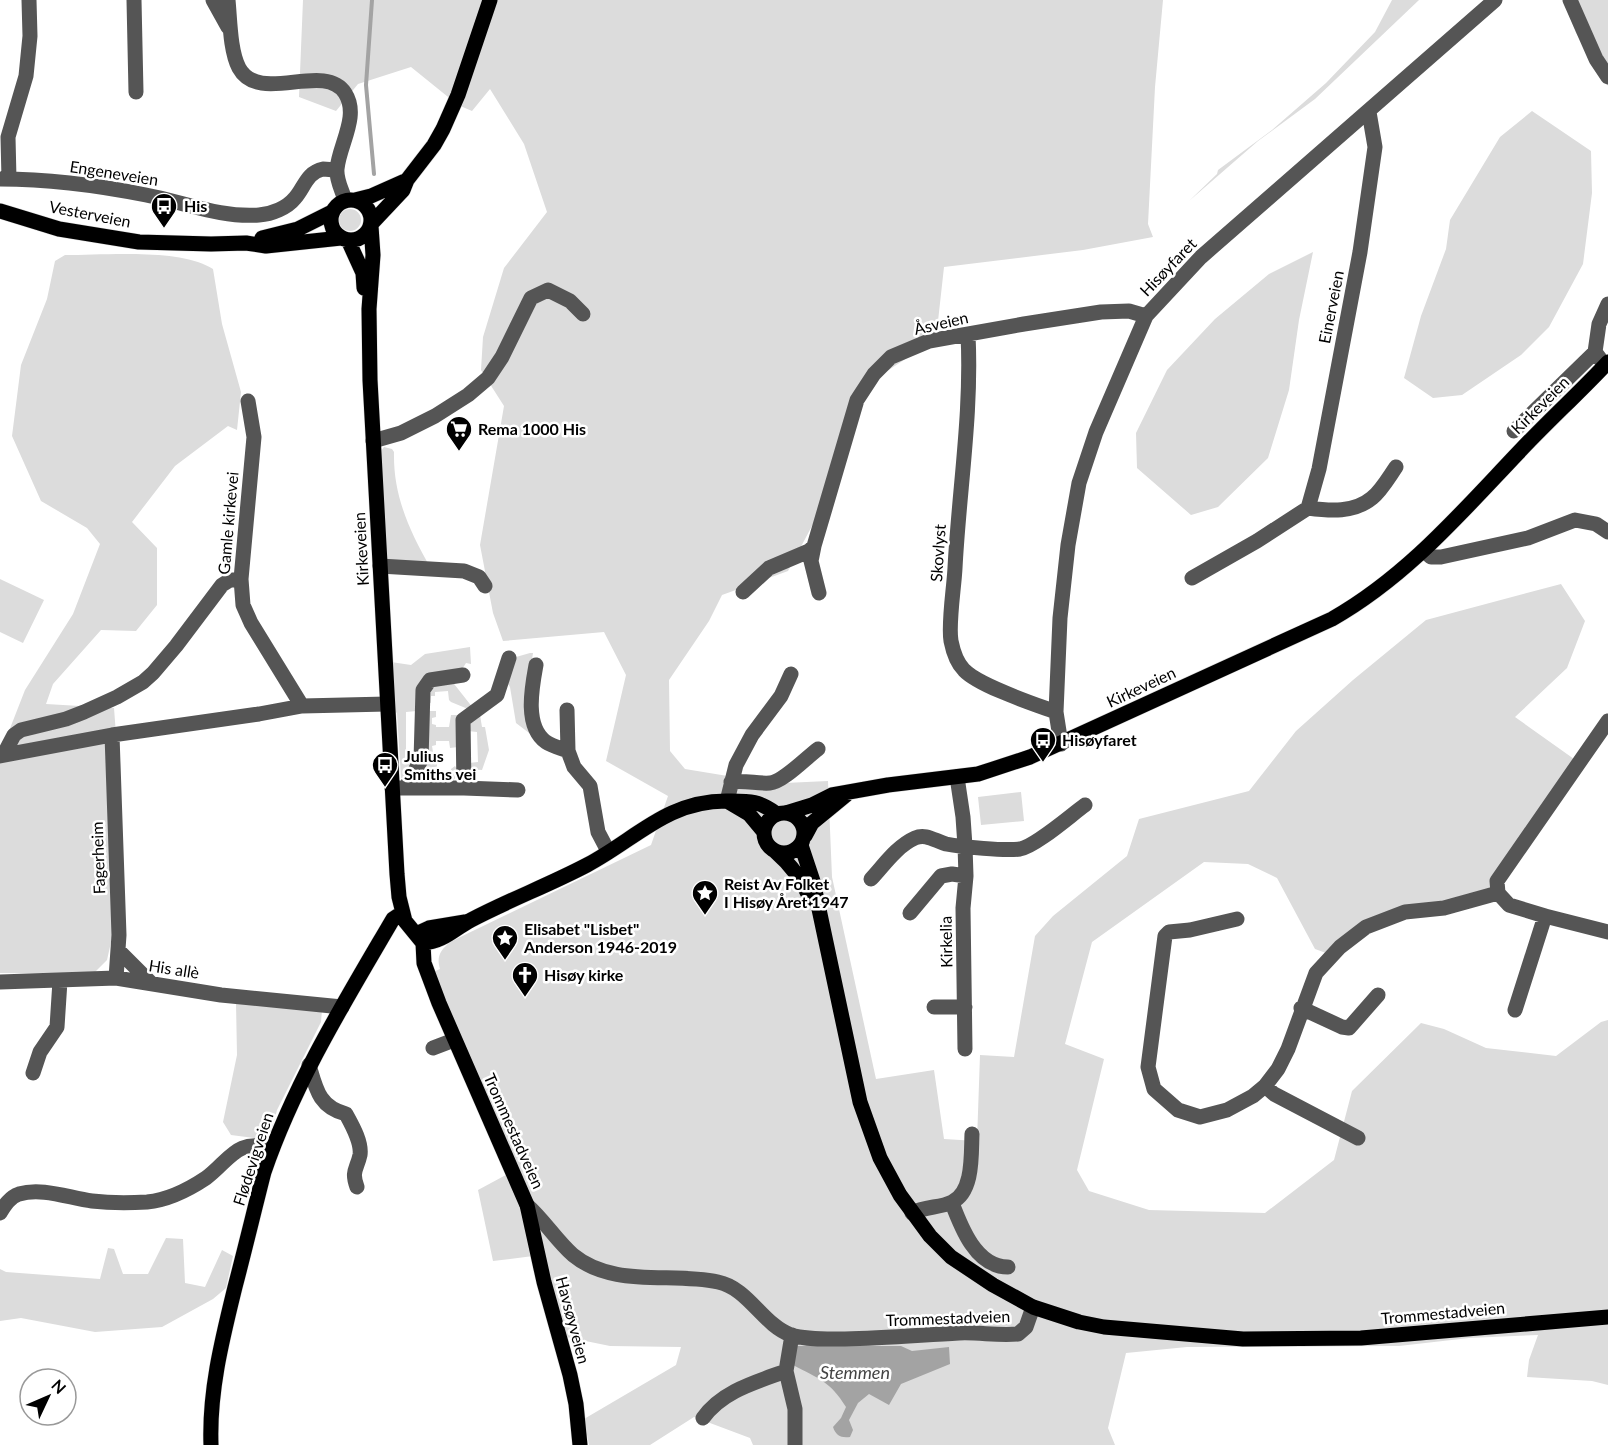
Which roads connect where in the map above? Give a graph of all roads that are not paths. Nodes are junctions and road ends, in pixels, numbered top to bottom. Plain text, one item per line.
1 (29, 0) edge
2 (134, 0) edge
3 (213, 0) edge
4 (228, 0) edge
5 (490, 0) edge
6 (1495, 0) edge
7 (1570, 0) edge
8 (232, 35) junction
9 (1608, 77) edge
10 (136, 92) dead end
11 (1369, 112) junction
12 (337, 170) junction
13 (4, 179) edge
14 (407, 180) junction
15 (350, 200) junction
16 (0, 211) edge
17 (332, 212) junction
18 (371, 225) junction
19 (344, 239) junction
20 (246, 243) junction
21 (1608, 304) edge
22 (369, 309) junction
23 (583, 315) dead end
24 (1146, 316) junction
25 (968, 335) junction
26 (1595, 352) junction
27 (1606, 368) edge
28 (248, 400) dead end
29 (1514, 431) dead end
30 (373, 441) junction
31 (1395, 467) dead end
32 (1308, 508) junction
33 (1608, 532) edge
34 (814, 546) junction
35 (1424, 551) junction
36 (380, 566) junction
37 (1192, 578) dead end
38 (241, 579) junction
39 (484, 586) dead end
40 (743, 592) dead end
41 (819, 593) dead end
42 (509, 658) dead end
43 (536, 665) dead end
44 (791, 674) dead end
45 (463, 675) dead end
46 (387, 704) junction
47 (302, 706) junction
48 (567, 710) dead end
49 (1056, 712) junction
50 (1608, 721) edge
51 (112, 735) junction
52 (1061, 744) junction
53 (818, 749) dead end
54 (568, 750) junction
55 (2, 755) edge
56 (957, 777) junction
57 (731, 782) junction
58 (399, 787) junction
59 (464, 788) junction
60 (518, 790) dead end
61 (848, 793) junction
62 (728, 801) junction
63 (1086, 805) dead end
64 (782, 814) junction
65 (764, 832) junction
66 (803, 840) junction
67 (965, 846) junction
68 (608, 851) junction
69 (775, 852) junction
70 (966, 876) junction
71 (871, 879) dead end
72 (1498, 892) junction
73 (402, 913) junction
74 (910, 913) dead end
75 (1545, 916) junction
76 (1237, 919) dead end
77 (823, 928) junction
78 (1608, 932) edge
79 (419, 939) junction
80 (118, 950) junction
81 (116, 978) junction
82 (60, 981) junction
83 (0, 982) edge
84 (150, 982) junction
85 (1378, 995) dead end
86 (342, 1007) junction
87 (934, 1007) dead end
88 (965, 1007) junction
89 (1301, 1008) junction
90 (1515, 1010) dead end
91 (454, 1040) junction
92 (433, 1048) dead end
93 (965, 1049) dead end
94 (309, 1065) junction
95 (33, 1073) dead end
96 (1265, 1086) junction
97 (972, 1134) dead end
98 (1358, 1138) dead end
99 (272, 1149) junction
100 (357, 1187) dead end
101 (952, 1203) junction
102 (527, 1205) junction
103 (0, 1213) edge
104 (912, 1213) junction
105 (1008, 1267) dead end
106 (1033, 1307) junction
107 (1608, 1317) edge
108 (792, 1335) junction
109 (786, 1371) junction
110 (703, 1418) dead end
111 (210, 1445) edge
112 (580, 1445) edge
113 (795, 1445) edge

1 - 13 street, Engeneveien
2 - 10 street
3 - 8 street
4 - 8 street
5 - 14 main road
6 - 11 street, Hisøyfaret
7 - 9 street
8 - 12 street
11 - 24 street, Hisøyfaret
11 - 32 street, Einerveien
12 - 13 street, Engeneveien
12 - 15 street
14 - 15 main road
14 - 18 main road
15 - 17 main road
15 - 18 main road
16 - 20 main road, Vesterveien
17 - 19 main road
17 - 20 main road, Vesterveien
18 - 19 main road
18 - 22 main road, Kirkeveien
19 - 20 main road, Vesterveien
19 - 22 main road, Kirkeveien
21 - 26 street
22 - 30 main road, Kirkeveien
23 - 30 street
24 - 25 street, Åsveien
24 - 49 street, Hisøyfaret
25 - 34 street, Åsveien
25 - 49 street, Skovlyst
26 - 27 street
26 - 29 street
27 - 35 main road, Kirkeveien
28 - 38 street, Gamle kirkevei
30 - 36 main road, Kirkeveien
31 - 32 street
32 - 37 street
33 - 35 street
34 - 40 street
34 - 41 street, Åsveien
35 - 52 main road, Kirkeveien
36 - 39 street
36 - 46 main road, Kirkeveien
38 - 47 street, Gamle kirkevei
38 - 55 street
42 - 59 street
43 - 54 street
44 - 57 street
45 - 58 street
46 - 47 street
46 - 58 main road, Kirkeveien
47 - 51 street
48 - 54 street
49 - 52 street, Hisøyfaret
50 - 72 street
51 - 55 street
51 - 80 street, Fagerheim
52 - 56 main road, Kirkeveien
53 - 57 street
54 - 68 street
56 - 61 main road, Kirkeveien
56 - 67 street, Kirkelia
57 - 62 street
58 - 59 street
58 - 73 main road, Kirkeveien
59 - 60 street
61 - 64 main road, Kirkeveien
61 - 66 main road, Kirkeveien
62 - 64 main road
62 - 65 main road
62 - 68 main road
63 - 67 street
64 - 65 main road
64 - 66 main road
65 - 69 main road
66 - 69 main road
66 - 77 main road, Trommestadveien
67 - 70 street, Kirkelia
67 - 71 street
68 - 79 main road
69 - 77 main road, Trommestadveien
70 - 74 street, Kirkelia
70 - 88 street, Kirkelia
72 - 75 street
72 - 89 street
73 - 79 main road, Kirkeveien
73 - 86 main road, Flødevigveien
75 - 78 street
75 - 90 street
76 - 96 street
77 - 104 main road, Trommestadveien
79 - 91 main road, Trommestadveien
80 - 81 street, Fagerheim
80 - 84 street
81 - 82 street, His allè
81 - 84 street, His allè
82 - 83 street, His allè
82 - 95 street
84 - 86 street, His allè
85 - 89 street
86 - 94 main road, Flødevigveien
87 - 88 street
88 - 93 street, Kirkelia
89 - 96 street
91 - 92 street
91 - 102 main road, Trommestadveien
94 - 99 main road, Flødevigveien
94 - 100 street
96 - 98 street
97 - 101 street
99 - 103 street
99 - 111 main road, Flødevigveien
101 - 104 street
101 - 105 street
102 - 108 street, Trommestadveien
102 - 112 main road, Havsøyveien
104 - 106 main road, Trommestadveien
106 - 107 main road, Trommestadveien
106 - 108 street, Trommestadveien
108 - 109 street
109 - 110 street
109 - 113 street

